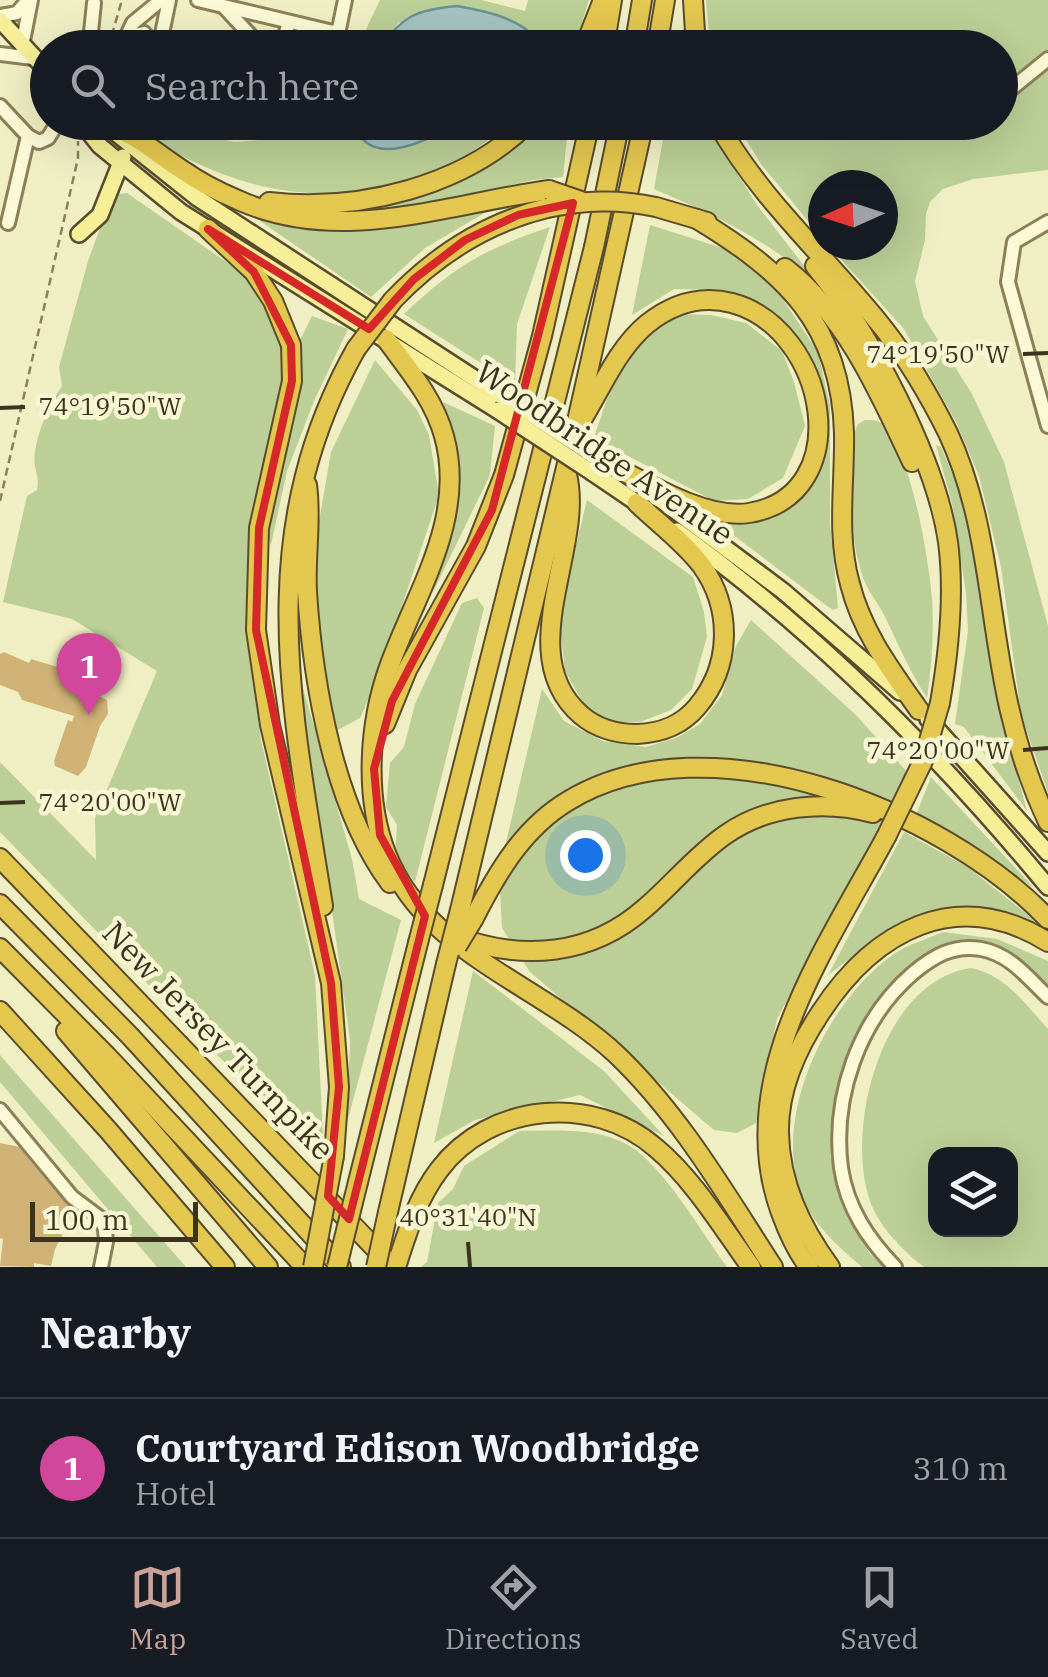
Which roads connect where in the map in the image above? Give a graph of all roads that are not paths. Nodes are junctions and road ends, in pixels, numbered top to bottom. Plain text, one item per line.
1 (30, 0) edge
2 (77, 0) edge
3 (161, 0) edge
4 (169, 0) edge
5 (198, 0) edge
6 (345, 0) edge
7 (603, 0) edge
8 (612, 0) edge
9 (642, 0) edge
10 (665, 0) edge
11 (693, 0) edge
12 (94, 2) edge
13 (223, 6) junction
14 (0, 18) edge
15 (289, 22) junction
16 (90, 30) edge
17 (129, 30) edge
18 (162, 30) edge
19 (245, 30) edge
20 (287, 30) edge
21 (325, 30) edge
22 (337, 30) edge
23 (591, 30) edge
24 (607, 30) edge
25 (637, 30) edge
26 (661, 30) edge
27 (695, 30) edge
28 (27, 52) junction
29 (0, 54) edge
30 (30, 55) edge
31 (30, 56) edge
32 (1048, 59) edge
33 (1018, 83) edge
34 (0, 106) edge
35 (28, 136) joint
36 (95, 140) edge
37 (101, 140) edge
38 (131, 140) edge
39 (139, 140) edge
40 (141, 140) edge
41 (507, 140) edge
42 (586, 140) edge
43 (616, 140) edge
44 (640, 140) edge
45 (725, 140) edge
46 (728, 140) edge
47 (100, 146) junction
48 (121, 164) junction
49 (217, 190) junction
50 (548, 199) junction
51 (697, 219) junction
52 (1048, 222) edge
53 (8, 223) dead end
54 (208, 229) junction
55 (79, 234) dead end
56 (386, 339) junction
57 (498, 403) junction
58 (1048, 426) edge
59 (576, 430) junction
60 (596, 466) junction
61 (566, 469) junction
62 (306, 479) junction
63 (637, 503) junction
64 (949, 637) junction
65 (919, 710) junction
66 (374, 769) junction
67 (1048, 822) edge
68 (921, 828) junction
69 (1048, 853) edge
70 (0, 858) edge
71 (1048, 888) edge
72 (0, 904) edge
73 (417, 907) junction
74 (467, 914) junction
75 (1048, 920) edge
76 (442, 931) junction
77 (1048, 942) edge
78 (0, 951) edge
79 (327, 961) junction
80 (1048, 997) edge
81 (0, 1011) edge
82 (0, 1110) edge
83 (100, 1267) edge
84 (225, 1267) edge
85 (268, 1267) edge
86 (304, 1267) edge
87 (314, 1267) edge
88 (339, 1267) edge
89 (376, 1267) edge
90 (395, 1267) edge
91 (751, 1267) edge
92 (773, 1267) edge
93 (808, 1267) edge
94 (830, 1267) edge
95 (895, 1267) edge

1 - 14 street
1 - 28 street
2 - 12 street
3 - 17 street
4 - 18 street
5 - 13 street
6 - 22 street
7 - 23 highway
8 - 24 highway
9 - 25 highway
10 - 26 highway
11 - 27 highway
12 - 16 street
13 - 15 street
13 - 19 street
14 - 28 main road
15 - 20 street
15 - 21 street
28 - 29 street
28 - 30 main road
28 - 31 main road
32 - 33 street
34 - 35 street
35 - 53 street
36 - 47 main road, Woodbridge Avenue
37 - 47 street
38 - 48 main road
39 - 57 main road, Woodbridge Avenue
40 - 49 highway
41 - 49 highway
42 - 66 highway
43 - 88 highway, bridge
44 - 59 highway
45 - 64 highway
46 - 67 highway
47 - 48 main road, Woodbridge Avenue
48 - 54 main road, Woodbridge Avenue
48 - 55 main road
49 - 50 highway
50 - 51 highway, bridge
50 - 62 highway, bridge
51 - 64 highway
51 - 65 highway
52 - 58 street
54 - 56 main road, Woodbridge Avenue
54 - 79 highway
56 - 57 main road, Woodbridge Avenue
56 - 66 highway
57 - 60 main road, Woodbridge Avenue, bridge
59 - 60 highway
59 - 61 highway
60 - 63 main road, Woodbridge Avenue
60 - 65 main road, Woodbridge Avenue
61 - 63 highway
61 - 74 highway
62 - 73 highway
62 - 79 highway
63 - 71 main road, Woodbridge Avenue
64 - 93 highway, bridge
65 - 69 main road, Woodbridge Avenue
66 - 73 highway
68 - 74 highway
68 - 75 highway
68 - 76 highway
70 - 90 highway, New Jersey Turnpike
72 - 88 highway, New Jersey Turnpike
73 - 76 highway
74 - 89 highway, bridge
76 - 92 highway
77 - 94 highway
78 - 85 highway
78 - 86 highway
79 - 87 highway, bridge
80 - 95 street
81 - 84 highway
82 - 83 street
90 - 91 highway

